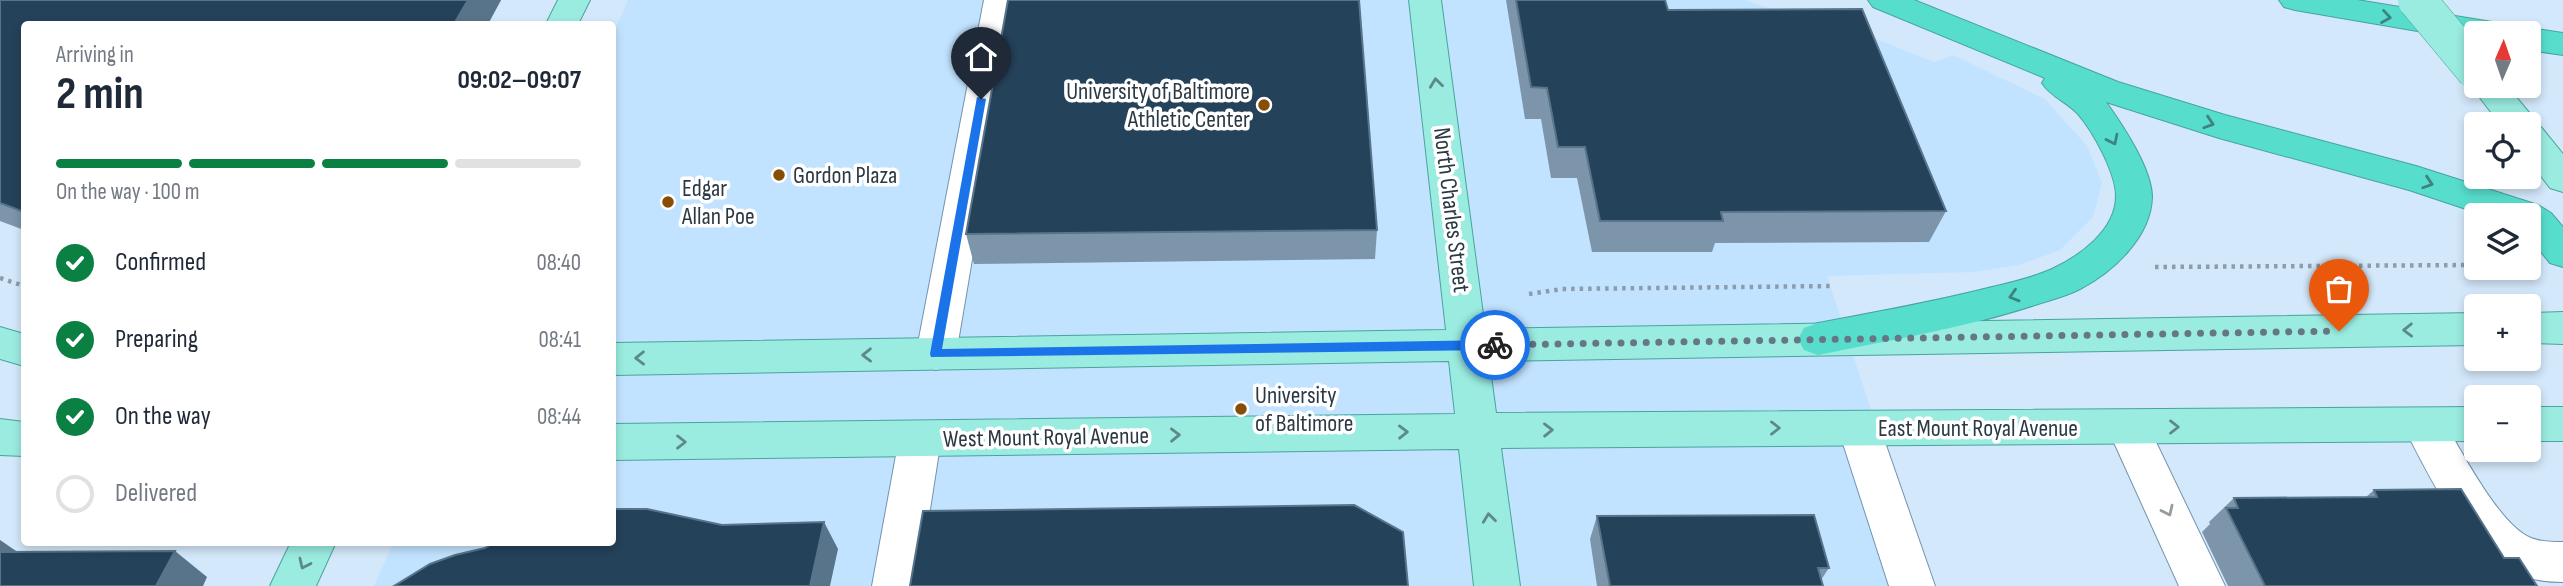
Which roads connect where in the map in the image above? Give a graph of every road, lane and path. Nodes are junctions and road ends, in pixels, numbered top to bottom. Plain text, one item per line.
1 (574, 0) edge
2 (1000, 0) edge
3 (1426, 0) edge
4 (1884, 0) edge
5 (2295, 0) edge
6 (2417, 0) edge
7 (564, 21) edge
8 (1938, 23) junction
9 (2464, 28) edge
10 (2541, 41) edge
11 (2563, 44) edge
12 (2464, 56) edge
13 (2498, 98) edge
14 (2509, 112) edge
15 (2541, 151) edge
16 (2563, 179) edge
17 (2488, 203) edge
18 (2541, 227) edge
19 (2563, 253) edge
20 (2464, 265) edge
21 (2145, 267) dead end
22 (0, 278) edge
23 (21, 285) edge
24 (1838, 286) dead end
25 (1562, 289) dead end
26 (2541, 328) edge
27 (2563, 328) edge
28 (2464, 329) edge
29 (1818, 339) junction
30 (0, 343) edge
31 (1468, 345) junction
32 (21, 349) edge
33 (936, 354) junction
34 (616, 359) edge
35 (2464, 424) edge
36 (2541, 424) edge
37 (2563, 424) edge
38 (2424, 425) junction
39 (2128, 427) junction
40 (1859, 428) junction
41 (1479, 431) junction
42 (0, 437) edge
43 (21, 439) edge
44 (920, 439) junction
45 (616, 442) edge
46 (312, 546) edge
47 (2563, 562) edge
48 (293, 586) edge
49 (895, 586) edge
50 (1497, 586) edge
51 (1912, 586) edge
52 (2203, 586) edge

1 - 7 main road
2 - 33 lane
31 -> 3 main road, North Charles Street
4 - 8 highway
5 -> 9 highway
6 - 12 main road, bridge
8 -> 17 highway
8 -> 29 highway
10 - 11 highway
13 - 14 main road
15 - 16 main road
18 - 19 highway
20 - 21 path
22 - 23 path
24 - 25 path
26 - 27 main road
28 -> 29 main road
29 - 31 main road
30 - 32 main road
31 - 33 main road
31 - 41 main road, North Charles Street
33 -> 34 main road
35 - 38 main road, East Mount Royal Avenue
36 - 37 main road
39 -> 38 main road, East Mount Royal Avenue
38 - 47 lane
39 - 40 main road, East Mount Royal Avenue
39 -> 52 lane
41 -> 40 main road, East Mount Royal Avenue
40 - 51 lane
44 -> 41 main road, West Mount Royal Avenue
50 -> 41 main road, North Charles Street
42 - 43 main road
45 -> 44 main road, West Mount Royal Avenue
44 - 49 lane
46 -> 48 main road

